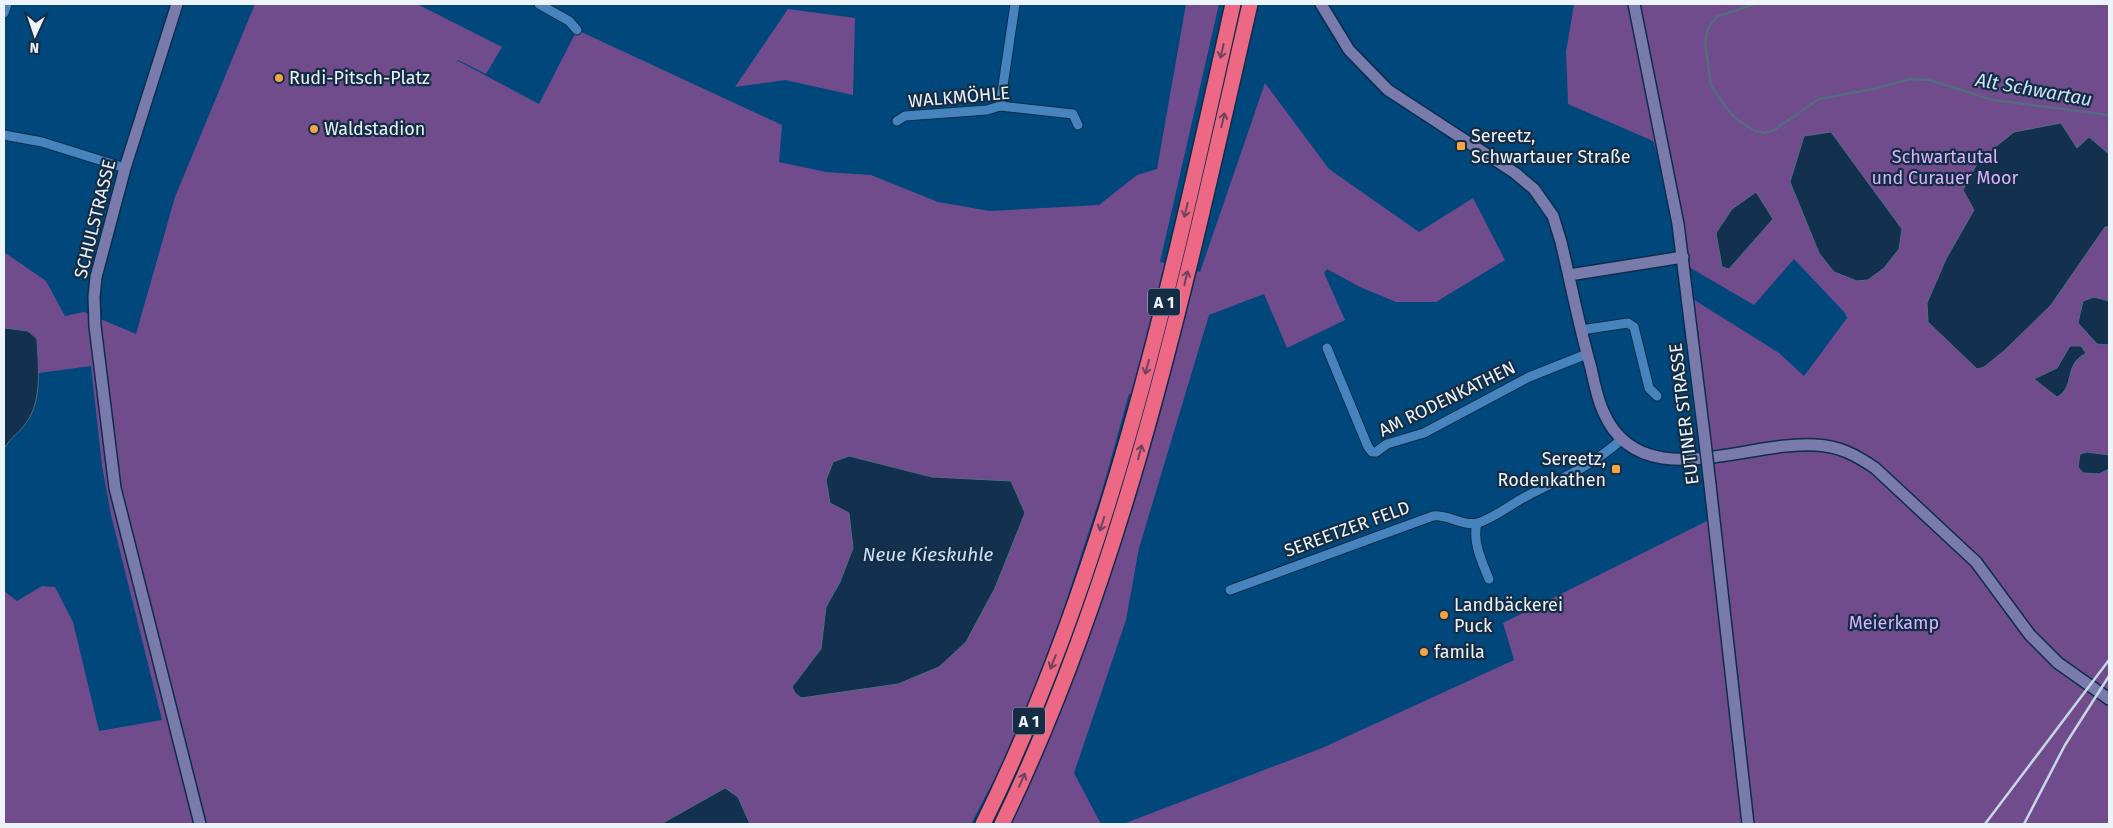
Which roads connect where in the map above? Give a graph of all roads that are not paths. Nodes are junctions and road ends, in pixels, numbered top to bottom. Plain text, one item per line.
1 (7, 4) edge
2 (177, 4) edge
3 (539, 4) edge
4 (1015, 4) edge
5 (1233, 4) edge
6 (1250, 4) edge
7 (1321, 4) edge
8 (1634, 4) edge
9 (4, 13) edge
10 (577, 30) dead end
11 (1000, 106) junction
12 (897, 121) dead end
13 (1078, 125) dead end
14 (4, 135) edge
15 (125, 168) junction
16 (1682, 257) junction
17 (1569, 275) junction
18 (1581, 330) junction
19 (1327, 348) dead end
20 (1587, 354) junction
21 (1657, 396) dead end
22 (1621, 440) junction
23 (1477, 523) junction
24 (1489, 578) dead end
25 (1230, 590) dead end
26 (2109, 699) edge
27 (200, 824) edge
28 (983, 824) edge
29 (1002, 824) edge
30 (1748, 824) edge

1 - 9 street
2 - 15 main road, SCHULSTRASSE
3 - 10 street
4 - 11 street
5 -> 28 highway, A 1
29 -> 6 highway, A 1
7 - 17 main road
8 - 16 main road, EUTINER STRASSE
11 - 12 street, WALKMÖHLE
11 - 13 street, WALKMÖHLE
14 - 15 street
15 - 27 main road, SCHULSTRASSE
16 - 17 main road
16 - 30 main road, EUTINER STRASSE, bridge
17 - 18 main road
18 - 20 main road
18 - 21 street
19 - 20 street, AM RODENKATHEN
20 - 22 main road
22 - 23 street
22 - 26 main road
23 - 24 street
23 - 25 street, SEREETZER FELD

